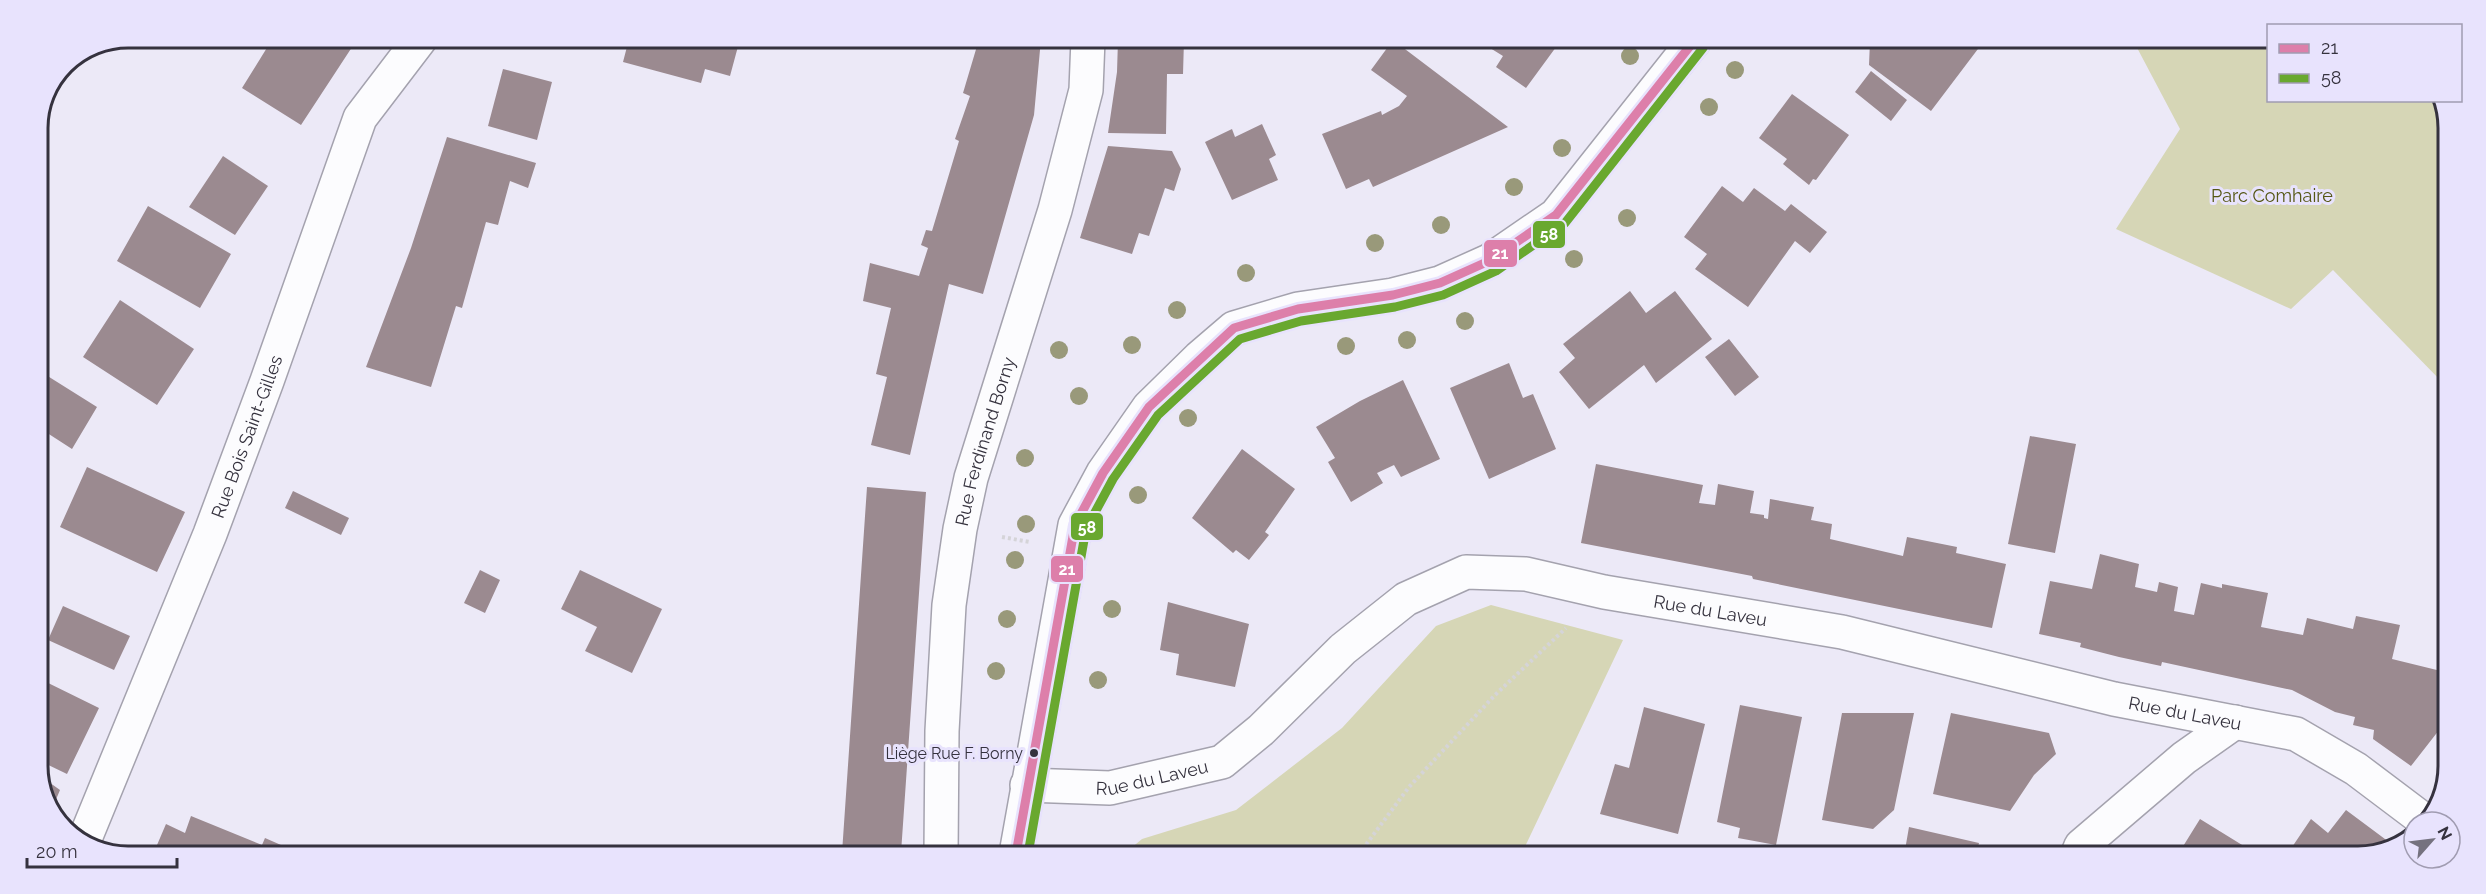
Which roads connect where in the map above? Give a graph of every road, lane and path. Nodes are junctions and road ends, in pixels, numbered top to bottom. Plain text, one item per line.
1 (413, 48) edge
2 (1088, 48) edge
3 (1688, 48) edge
4 (960, 529) junction
5 (1068, 550) junction
6 (1604, 592) junction
7 (2235, 722) junction
8 (1027, 786) junction
9 (2410, 810) edge
10 (87, 835) edge
11 (941, 846) edge
12 (1017, 846) edge
13 (1365, 846) edge
14 (2081, 846) edge

1 - 10 street, Rue Bois Saint-Gilles
2 - 4 street, Rue Ferdinand Borny
3 - 5 street
4 - 5 path
4 - 11 street, Rue Ferdinand Borny
5 - 8 street
6 - 7 street, Rue du Laveu
6 - 8 street, Rue du Laveu
6 - 13 path
7 - 9 street, Rue du Laveu
7 - 14 street
8 - 12 street

